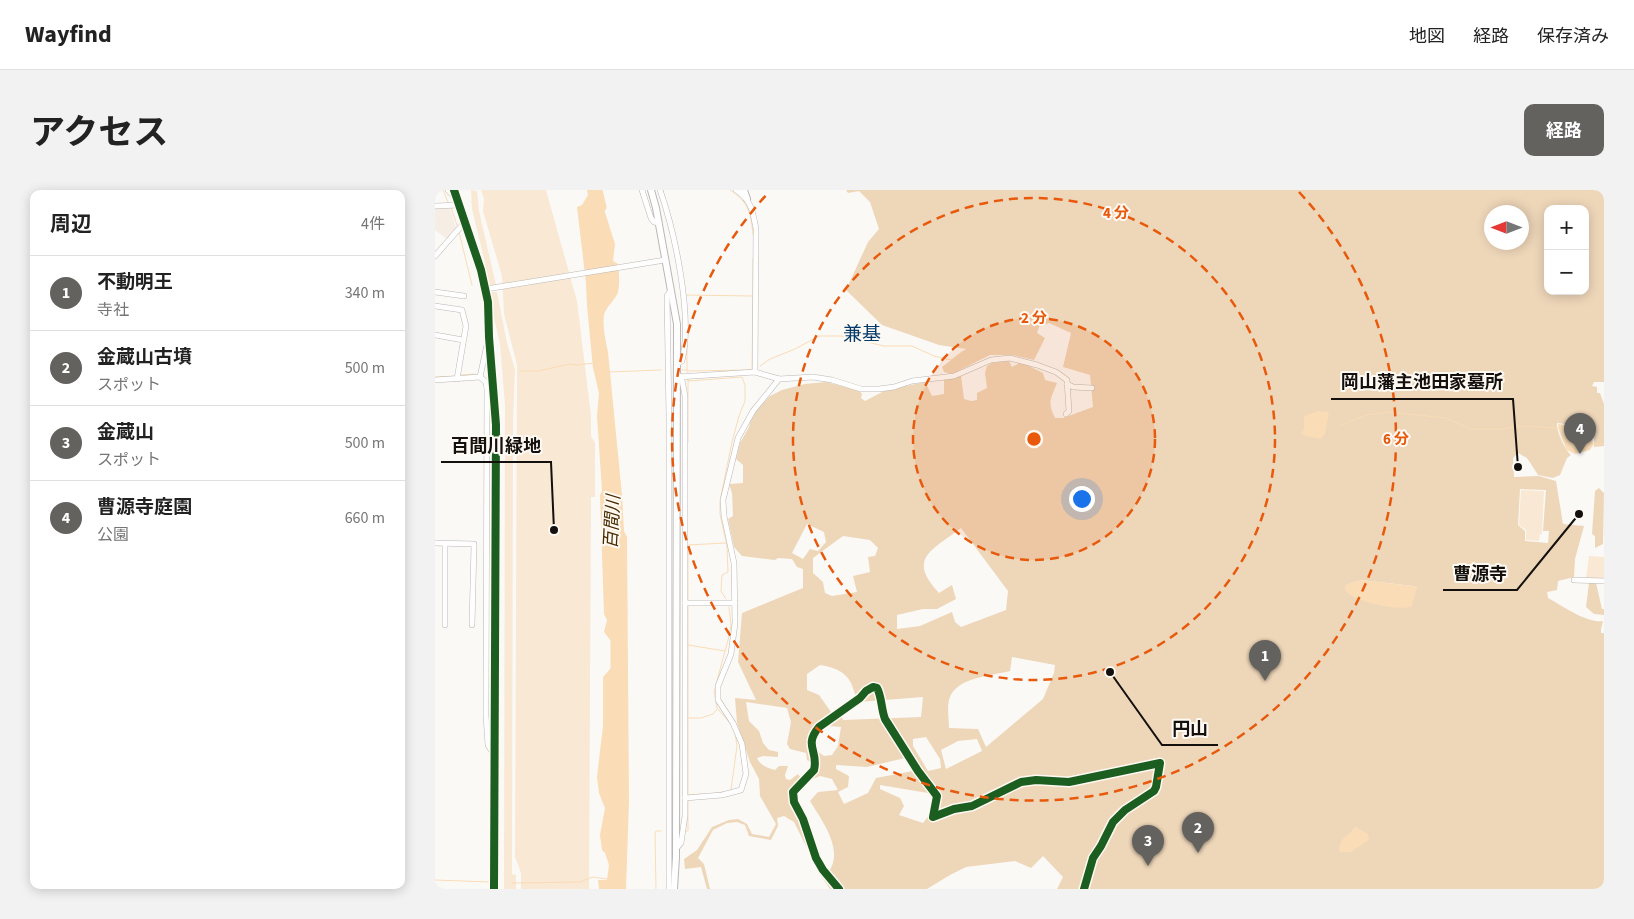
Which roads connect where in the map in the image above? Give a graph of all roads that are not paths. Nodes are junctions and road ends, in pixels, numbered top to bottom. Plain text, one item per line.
1 (448, 190) edge
2 (454, 190) edge
3 (642, 190) edge
4 (651, 190) edge
5 (660, 190) edge
6 (736, 190) edge
7 (743, 190) edge
8 (747, 199) junction
9 (458, 203) junction
10 (435, 206) edge
11 (659, 223) junction
12 (460, 227) junction
13 (435, 256) edge
14 (662, 261) junction
15 (488, 289) junction
16 (671, 290) junction
17 (435, 292) edge
18 (464, 296) dead end
19 (435, 306) edge
20 (435, 335) edge
21 (489, 337) junction
22 (463, 340) junction
23 (677, 364) junction
24 (755, 372) junction
25 (457, 376) junction
26 (679, 376) junction
27 (480, 377) junction
28 (779, 379) junction
29 (435, 380) edge
30 (492, 381) junction
31 (1067, 384) junction
32 (487, 388) junction
33 (1091, 388) dead end
34 (1066, 414) dead end
35 (435, 543) edge
36 (445, 544) junction
37 (1574, 580) dead end
38 (1604, 581) edge
39 (687, 603) junction
40 (735, 603) junction
41 (445, 624) dead end
42 (472, 624) dead end
43 (494, 755) junction
44 (687, 798) junction
45 (676, 849) junction
46 (493, 888) edge
47 (669, 889) edge
48 (674, 889) edge
49 (839, 889) edge
50 (1084, 889) edge

1 - 9 street
2 - 9 street
3 - 11 street
4 - 11 street
5 - 23 street
6 - 8 street
7 - 8 street
8 - 24 street
9 - 10 street
9 - 12 street
11 - 14 street
12 - 13 street
12 - 15 street
14 - 15 street
14 - 16 street
15 - 21 street
16 - 23 street
16 - 47 street
17 - 18 street
19 - 22 street
20 - 22 street
21 - 27 street
21 - 30 street
22 - 25 street
23 - 26 street
24 - 26 street
24 - 28 street
25 - 27 street
25 - 29 street
26 - 39 street
26 - 45 street
27 - 32 street
28 - 31 street
28 - 40 street
30 - 32 street
30 - 43 street
31 - 33 street
31 - 34 street
32 - 43 street
35 - 36 street
36 - 41 street
36 - 42 street
37 - 38 street
39 - 40 street
39 - 44 street
40 - 44 street
43 - 46 street
44 - 45 street
45 - 48 street
49 - 50 street

